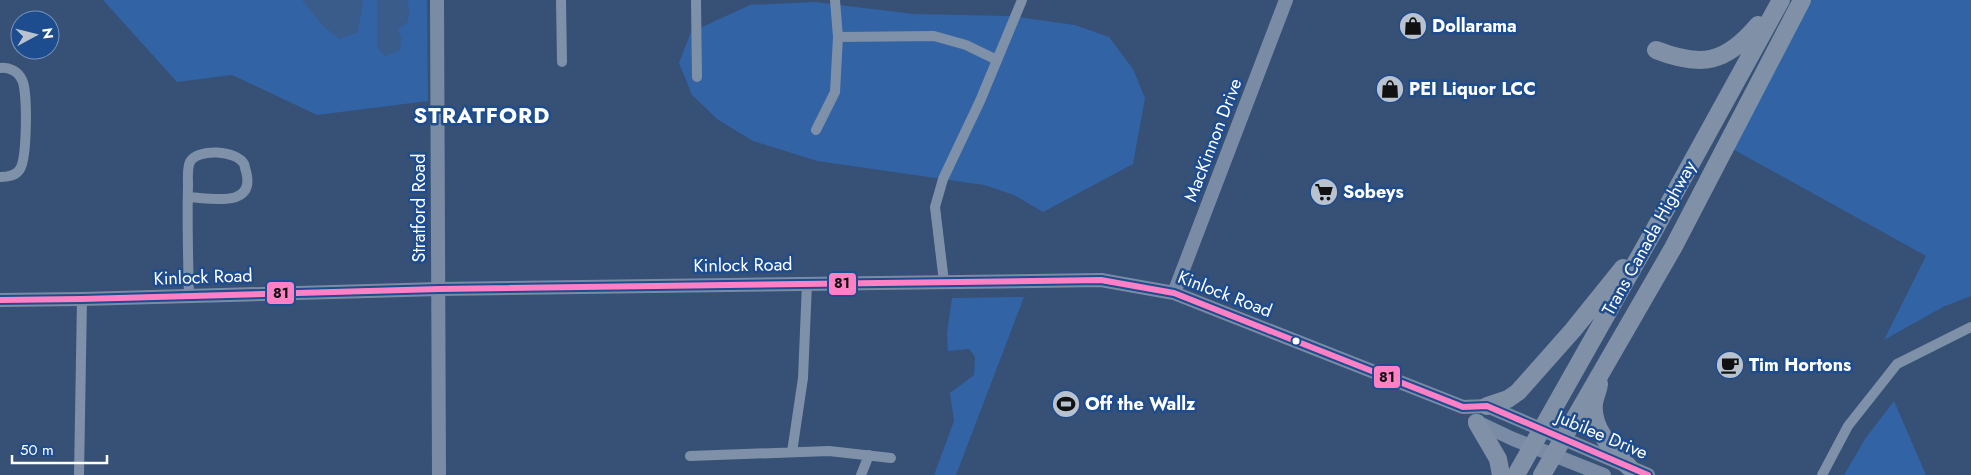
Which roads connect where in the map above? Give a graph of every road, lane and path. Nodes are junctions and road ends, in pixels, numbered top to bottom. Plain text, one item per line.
1 (437, 0) edge
2 (561, 0) edge
3 (696, 0) edge
4 (835, 0) edge
5 (1022, 0) edge
6 (1286, 0) edge
7 (1780, 0) edge
8 (1802, 0) edge
9 (838, 37) junction
10 (1656, 50) dead end
11 (997, 60) junction
12 (562, 62) dead end
13 (0, 68) edge
14 (697, 77) dead end
15 (816, 130) dead end
16 (0, 177) edge
17 (188, 197) junction
18 (1656, 227) junction
19 (944, 282) junction
20 (807, 283) junction
21 (439, 289) junction
22 (1174, 293) junction
23 (189, 296) junction
24 (82, 299) junction
25 (0, 300) edge
26 (1971, 327) edge
27 (1605, 364) junction
28 (1487, 406) junction
29 (1463, 407) junction
30 (1477, 423) junction
31 (1542, 429) junction
32 (1562, 438) junction
33 (1533, 446) junction
34 (792, 452) junction
35 (1553, 454) junction
36 (690, 456) dead end
37 (869, 456) junction
38 (891, 458) dead end
39 (1629, 467) junction
40 (79, 475) edge
41 (439, 475) edge
42 (862, 475) edge
43 (1501, 475) edge
44 (1516, 475) edge
45 (1542, 475) edge
46 (1604, 475) edge
47 (1648, 475) edge
48 (1822, 475) edge

1 - 21 street, Stratford Road
2 - 12 street
3 - 14 street
4 - 9 street
5 - 11 street
6 - 22 street, MacKinnon Drive
7 - 10 highway
7 - 18 highway, Trans Canada Highway
8 - 27 highway, Trans Canada Highway
9 - 11 street
9 - 15 street
11 - 19 street
13 - 16 street
17 - 17 street
17 - 23 street
18 - 28 highway
18 - 31 highway, Trans Canada Highway
19 - 20 street, Kinlock Road
19 - 22 street, Kinlock Road
20 - 21 street, Kinlock Road
20 - 34 street
21 - 23 street, Kinlock Road
21 - 41 street, Stratford Road
22 - 29 street, Kinlock Road
23 - 24 street, Kinlock Road
24 - 25 street, Kinlock Road
24 - 40 street
26 - 48 street
27 - 32 highway, Trans Canada Highway
27 - 39 highway
28 - 29 street, Kinlock Road
28 - 31 street, Kinlock Road
29 - 30 street, Kinlock Road
30 - 33 street, Kinlock Road
30 - 43 highway
31 - 32 street, Jubilee Drive
31 - 33 highway, Trans Canada Highway
32 - 35 highway, Trans Canada Highway
32 - 39 street, Jubilee Drive
33 - 35 street, Jubilee Drive
33 - 44 highway, Trans Canada Highway
34 - 36 street
34 - 37 street
35 - 45 highway, Trans Canada Highway
35 - 46 street, Jubilee Drive
37 - 38 street
37 - 42 street
39 - 47 street, Jubilee Drive

